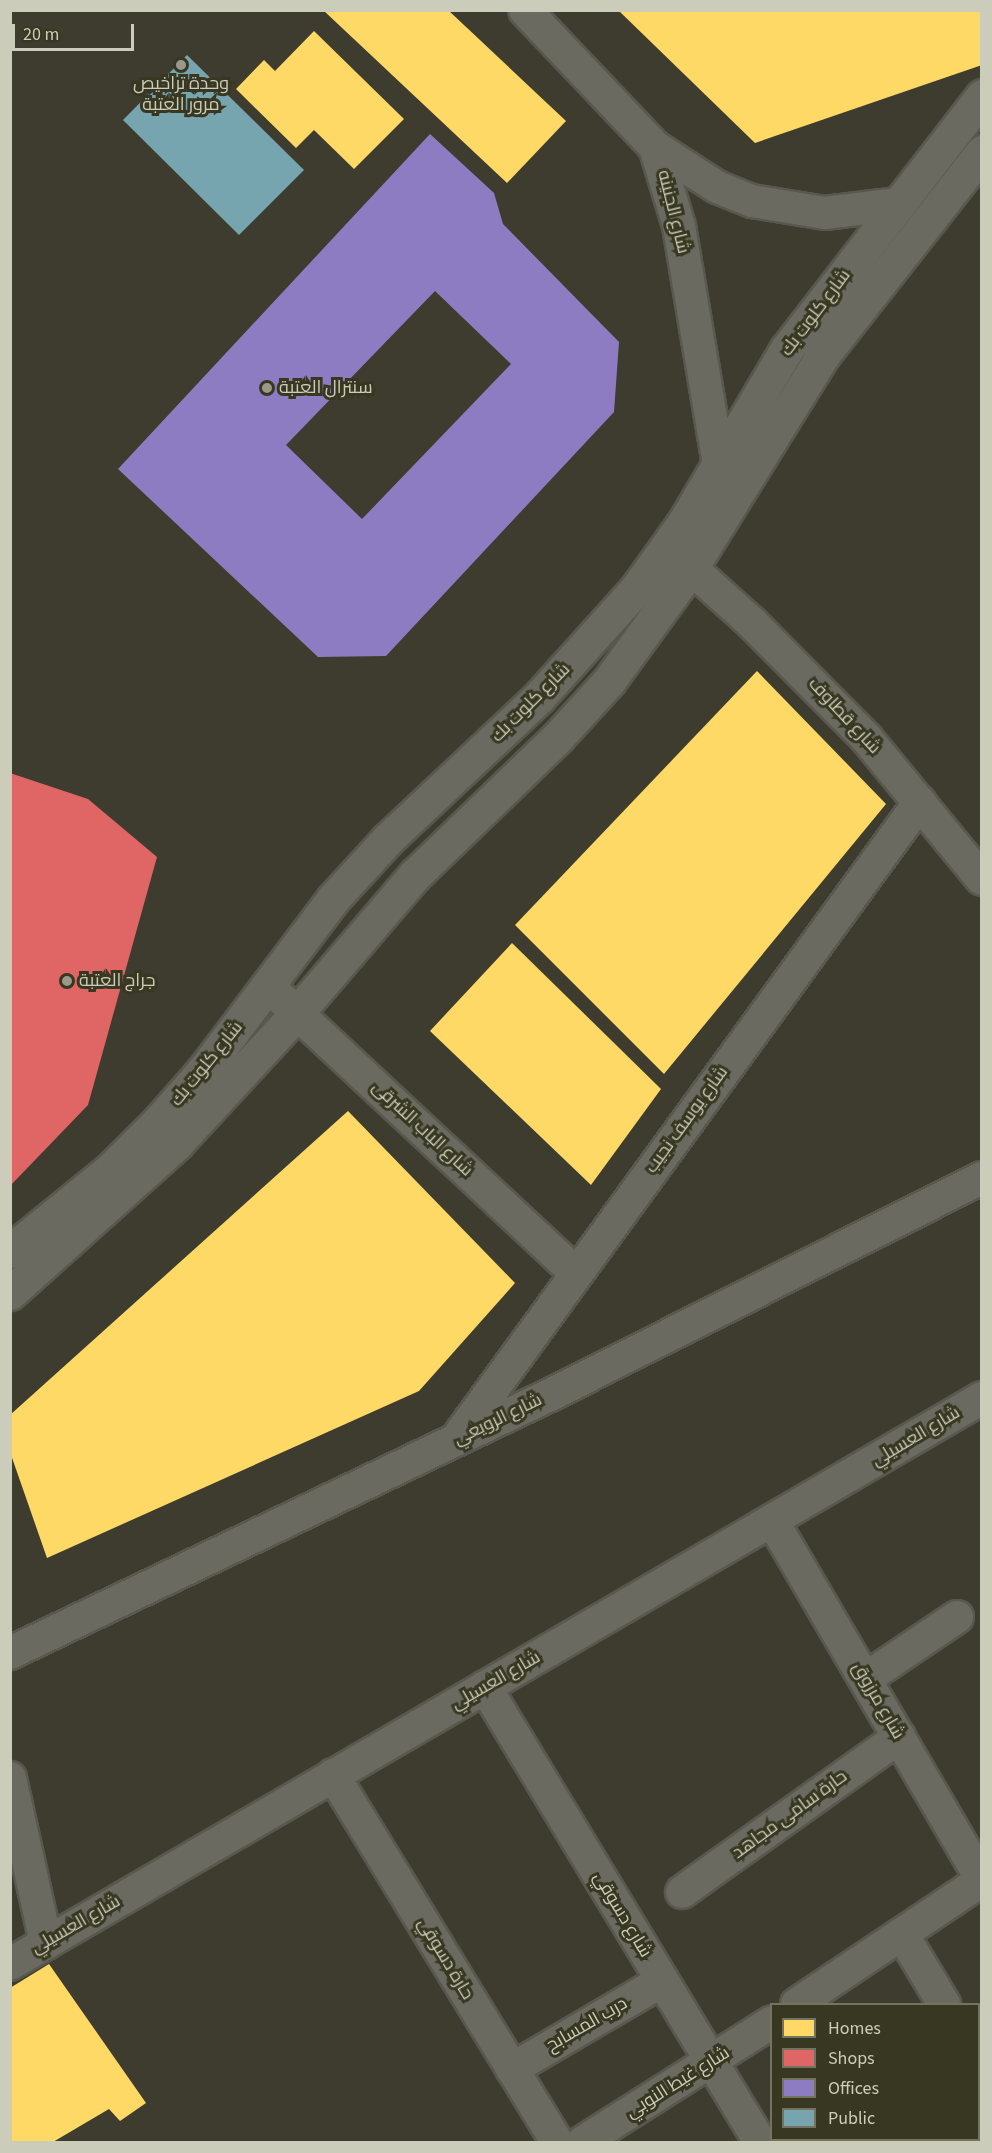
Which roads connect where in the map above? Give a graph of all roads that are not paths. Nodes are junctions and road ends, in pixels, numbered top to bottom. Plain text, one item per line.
1 (525, 10) edge
2 (981, 96) edge
3 (655, 147) junction
4 (981, 152) edge
5 (898, 204) junction
6 (719, 464) junction
7 (747, 479) junction
8 (691, 568) junction
9 (920, 802) junction
10 (981, 879) edge
11 (268, 986) junction
12 (297, 1013) junction
13 (981, 1178) edge
14 (10, 1251) edge
15 (576, 1273) junction
16 (10, 1293) edge
17 (981, 1398) edge
18 (455, 1440) junction
19 (773, 1522) junction
20 (957, 1617) dead end
21 (10, 1653) edge
22 (865, 1679) junction
23 (485, 1687) junction
24 (899, 1737) junction
25 (333, 1775) junction
26 (10, 1778) edge
27 (981, 1880) edge
28 (682, 1892) dead end
29 (902, 1934) junction
30 (46, 1943) junction
31 (10, 1964) edge
32 (662, 1981) junction
33 (798, 2003) edge
34 (943, 2003) edge
35 (770, 2023) edge
36 (711, 2062) junction
37 (512, 2068) junction
38 (558, 2142) edge
39 (583, 2142) edge
40 (760, 2142) edge

1 - 3 street, شارع الجنينه
2 - 5 street, شارع كلوت بك
3 - 5 street
3 - 6 street, شارع الجنينه
4 - 7 street, شارع كلوت بك
5 - 6 street, شارع كلوت بك
6 - 7 street
6 - 11 street, شارع كلوت بك
7 - 8 street, شارع كلوت بك
8 - 9 street, شارع قطاوف
8 - 12 street, شارع كلوت بك
9 - 10 street, شارع قطاوف
9 - 15 street, شارع يوسف نجيب
11 - 12 street, شارع الباب الشرقى
11 - 14 street, شارع كلوت بك
12 - 15 street, شارع الباب الشرقى
12 - 16 street, شارع كلوت بك
13 - 18 street, شارع الرويعي
15 - 18 street, شارع يوسف نجيب
17 - 19 street, شارع العسيلي
18 - 21 street, شارع الرويعي
19 - 22 street, شارع مرزوق
19 - 23 street, شارع العسيلي
20 - 22 street
22 - 24 street, شارع مرزوق
23 - 25 street, شارع العسيلي
23 - 32 street, شارع دسوقي
24 - 27 street, شارع مرزوق
24 - 28 street, حارة سامى مجاهد
25 - 30 street, شارع العسيلي
25 - 37 street, حارة دسوقي
26 - 30 street
27 - 29 street
29 - 33 street
29 - 34 street
30 - 31 street, شارع العسيلي
32 - 36 street, شارع دسوقي
32 - 37 street, درب المسابح
35 - 36 street, شارع غيط النوبي
36 - 39 street, شارع غيط النوبي
36 - 40 street, شارع دسوقي
37 - 38 street, حارة دسوقي

